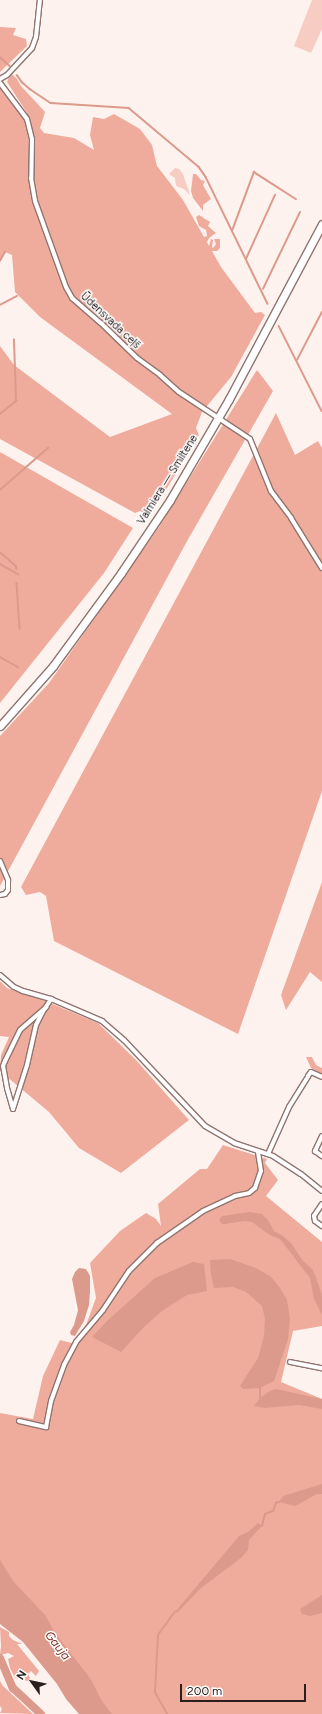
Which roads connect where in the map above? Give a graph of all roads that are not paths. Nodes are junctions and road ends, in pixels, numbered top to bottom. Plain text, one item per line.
1 (40, 0) edge
2 (0, 79) edge
3 (0, 83) edge
4 (322, 224) edge
5 (218, 418) junction
6 (322, 568) edge
7 (0, 726) edge
8 (0, 861) edge
9 (0, 895) edge
10 (0, 975) edge
11 (52, 999) junction
12 (46, 1007) junction
13 (2, 1062) edge
14 (322, 1077) edge
15 (322, 1136) edge
16 (258, 1151) junction
17 (268, 1154) junction
18 (322, 1156) edge
19 (322, 1191) edge
20 (322, 1204) edge
21 (322, 1226) edge
22 (290, 1362) dead end
23 (322, 1368) edge
24 (19, 1421) dead end

1 - 2 street
3 - 5 street, Ūdensvada ceļš
4 - 5 main road, Valmiera — Smiltene
5 - 6 street, Ūdensvada ceļš
5 - 7 main road, Valmiera — Smiltene
8 - 9 street
10 - 11 street
11 - 12 street
11 - 16 street
12 - 13 street
12 - 13 street
14 - 17 street
15 - 18 street
16 - 17 street
16 - 24 street
17 - 19 street
20 - 21 street
22 - 23 street

